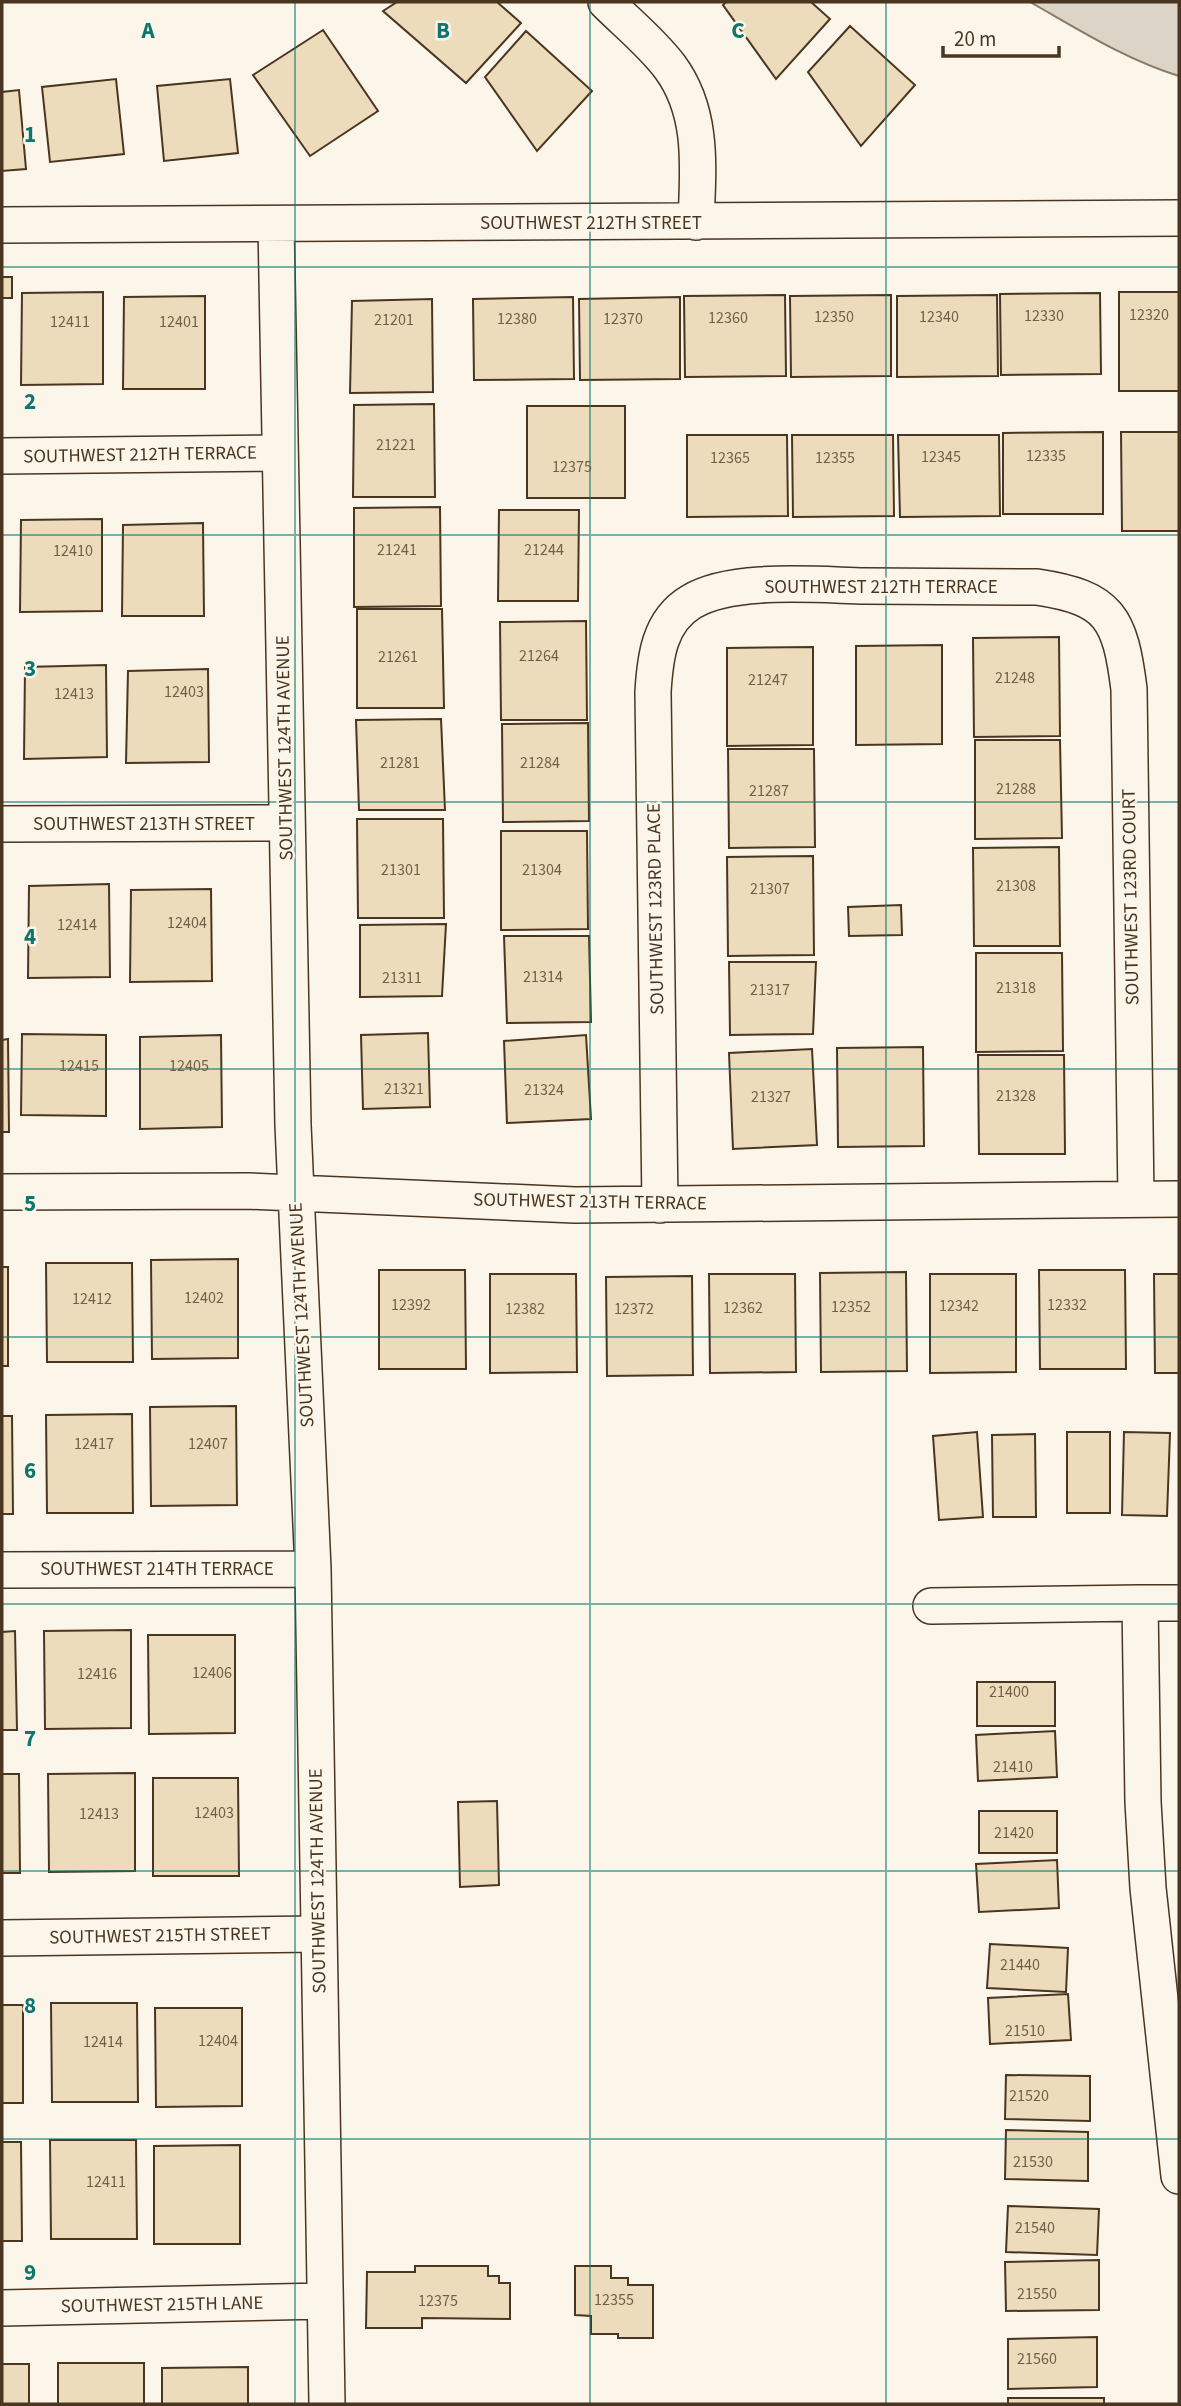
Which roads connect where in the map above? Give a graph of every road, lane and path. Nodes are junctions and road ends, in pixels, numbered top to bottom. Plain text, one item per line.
1 (606, 2) edge
2 (1179, 218) edge
3 (696, 222) junction
4 (2, 225) edge
5 (276, 225) junction
6 (279, 453) junction
7 (2, 456) edge
8 (1095, 604) joint
9 (673, 617) joint
10 (287, 823) junction
11 (2, 824) edge
12 (2, 1192) edge
13 (296, 1193) junction
14 (1136, 1199) junction
15 (1179, 1199) edge
16 (660, 1205) junction
17 (313, 1569) junction
18 (2, 1570) edge
19 (1140, 1603) junction
20 (1179, 1603) edge
21 (931, 1606) dead end
22 (319, 1934) junction
23 (2, 1938) edge
24 (1179, 2176) edge
25 (323, 2301) junction
26 (2, 2308) edge
27 (327, 2404) edge

1 - 3 street
2 - 3 street, SOUTHWEST 212TH STREET
3 - 5 street, SOUTHWEST 212TH STREET
4 - 5 street, SOUTHWEST 212TH STREET
5 - 6 street, SOUTHWEST 124TH AVENUE
6 - 7 street, SOUTHWEST 212TH TERRACE
6 - 10 street, SOUTHWEST 124TH AVENUE
8 - 9 street, SOUTHWEST 212TH TERRACE
8 - 14 street, SOUTHWEST 123RD COURT
9 - 16 street, SOUTHWEST 123RD PLACE
10 - 11 street, SOUTHWEST 213TH STREET
10 - 13 street, SOUTHWEST 124TH AVENUE
12 - 13 street, SOUTHWEST 213TH TERRACE
13 - 16 street, SOUTHWEST 213TH TERRACE
13 - 17 street, SOUTHWEST 124TH AVENUE
14 - 15 street, SOUTHWEST 213TH TERRACE
14 - 16 street, SOUTHWEST 213TH TERRACE
17 - 18 street, SOUTHWEST 214TH TERRACE
17 - 22 street, SOUTHWEST 124TH AVENUE
19 - 20 street
19 - 21 street
19 - 24 street
22 - 23 street, SOUTHWEST 215TH STREET
22 - 25 street, SOUTHWEST 124TH AVENUE
25 - 26 street, SOUTHWEST 215TH LANE
25 - 27 street, SOUTHWEST 124TH AVENUE

